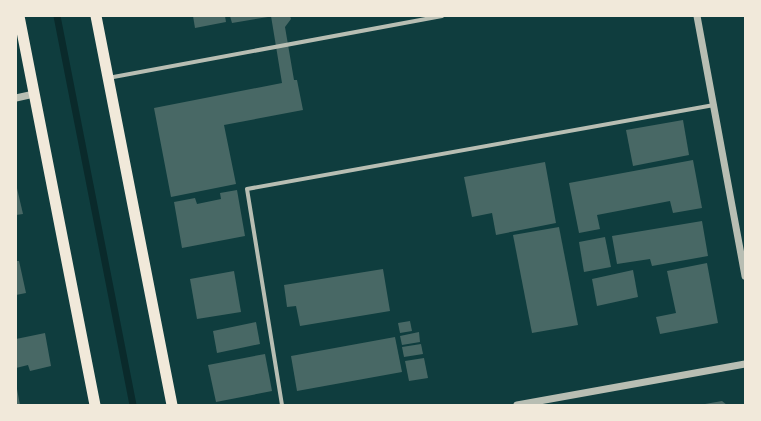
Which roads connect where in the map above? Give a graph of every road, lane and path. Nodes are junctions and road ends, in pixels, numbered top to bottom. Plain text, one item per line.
1 (19, 16) edge
2 (96, 16) edge
3 (442, 16) edge
4 (697, 16) edge
5 (108, 78) junction
6 (34, 94) junction
7 (16, 98) edge
8 (714, 105) junction
9 (745, 276) edge
10 (745, 364) edge
11 (95, 405) edge
12 (172, 405) edge
13 (282, 405) edge
14 (517, 405) edge

1 - 6 highway
2 - 5 highway
3 - 5 street
4 - 8 street
5 - 12 highway
6 - 7 street
6 - 11 highway
8 - 9 street
8 - 13 street
10 - 14 street

